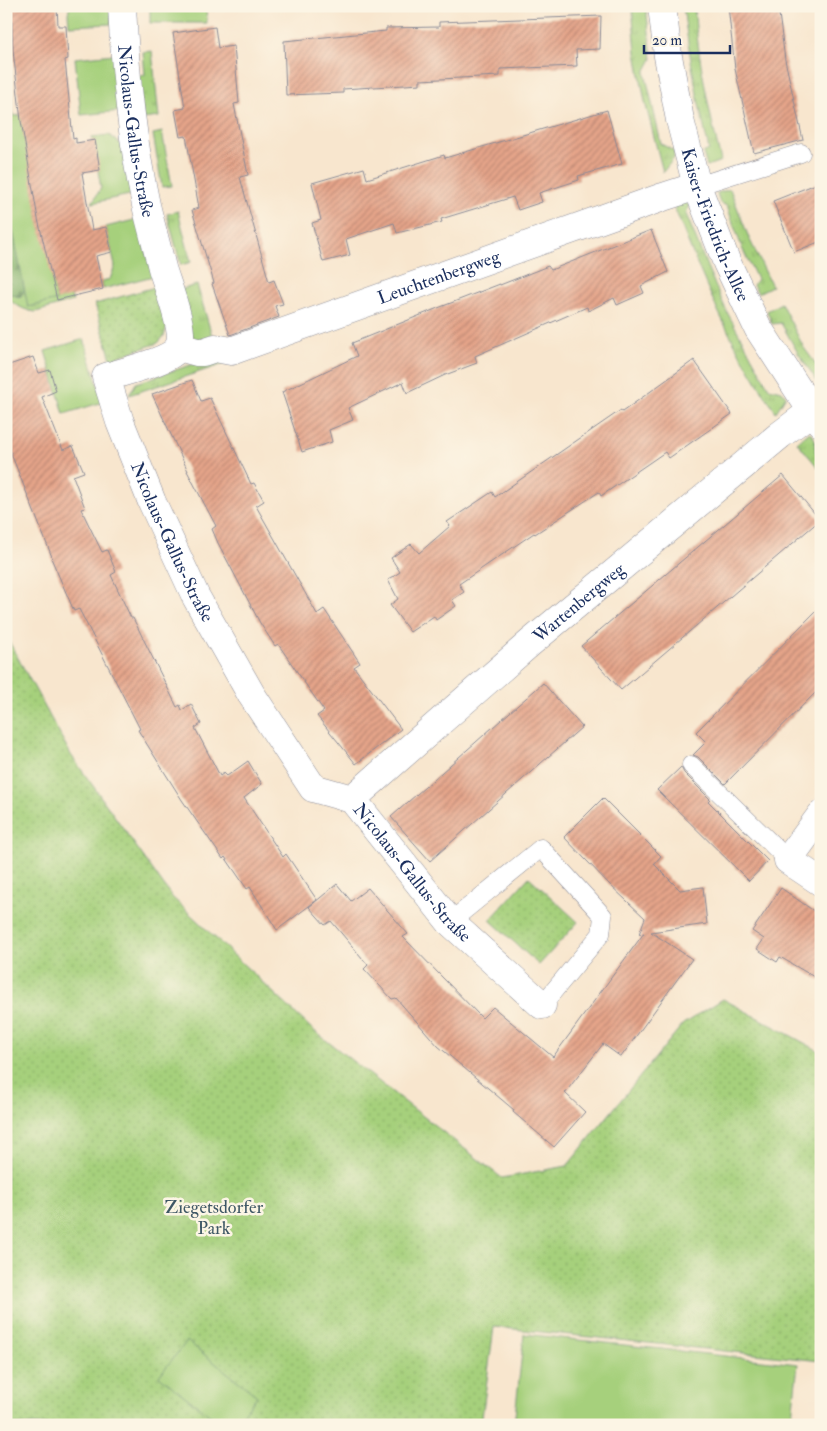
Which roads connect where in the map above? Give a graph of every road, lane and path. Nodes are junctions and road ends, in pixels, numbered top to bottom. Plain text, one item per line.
1 (122, 6) edge
2 (662, 6) edge
3 (802, 153) dead end
4 (697, 186) junction
5 (179, 347) junction
6 (816, 417) edge
7 (691, 765) dead end
8 (352, 799) junction
9 (821, 815) edge
10 (788, 860) junction
11 (821, 882) edge
12 (450, 922) junction
13 (542, 1005) joint

1 - 5 street, Nicolaus-Gallus-Straße
2 - 4 street, Kaiser-Friedrich-Allee
3 - 4 lane
4 - 5 street, Leuchtenbergweg
4 - 6 street, Kaiser-Friedrich-Allee
5 - 8 street, Nicolaus-Gallus-Straße
6 - 8 street, Wartenbergweg
7 - 10 lane
8 - 12 street, Nicolaus-Gallus-Straße
9 - 10 street
10 - 11 street
12 - 13 street, Nicolaus-Gallus-Straße
12 - 13 lane

